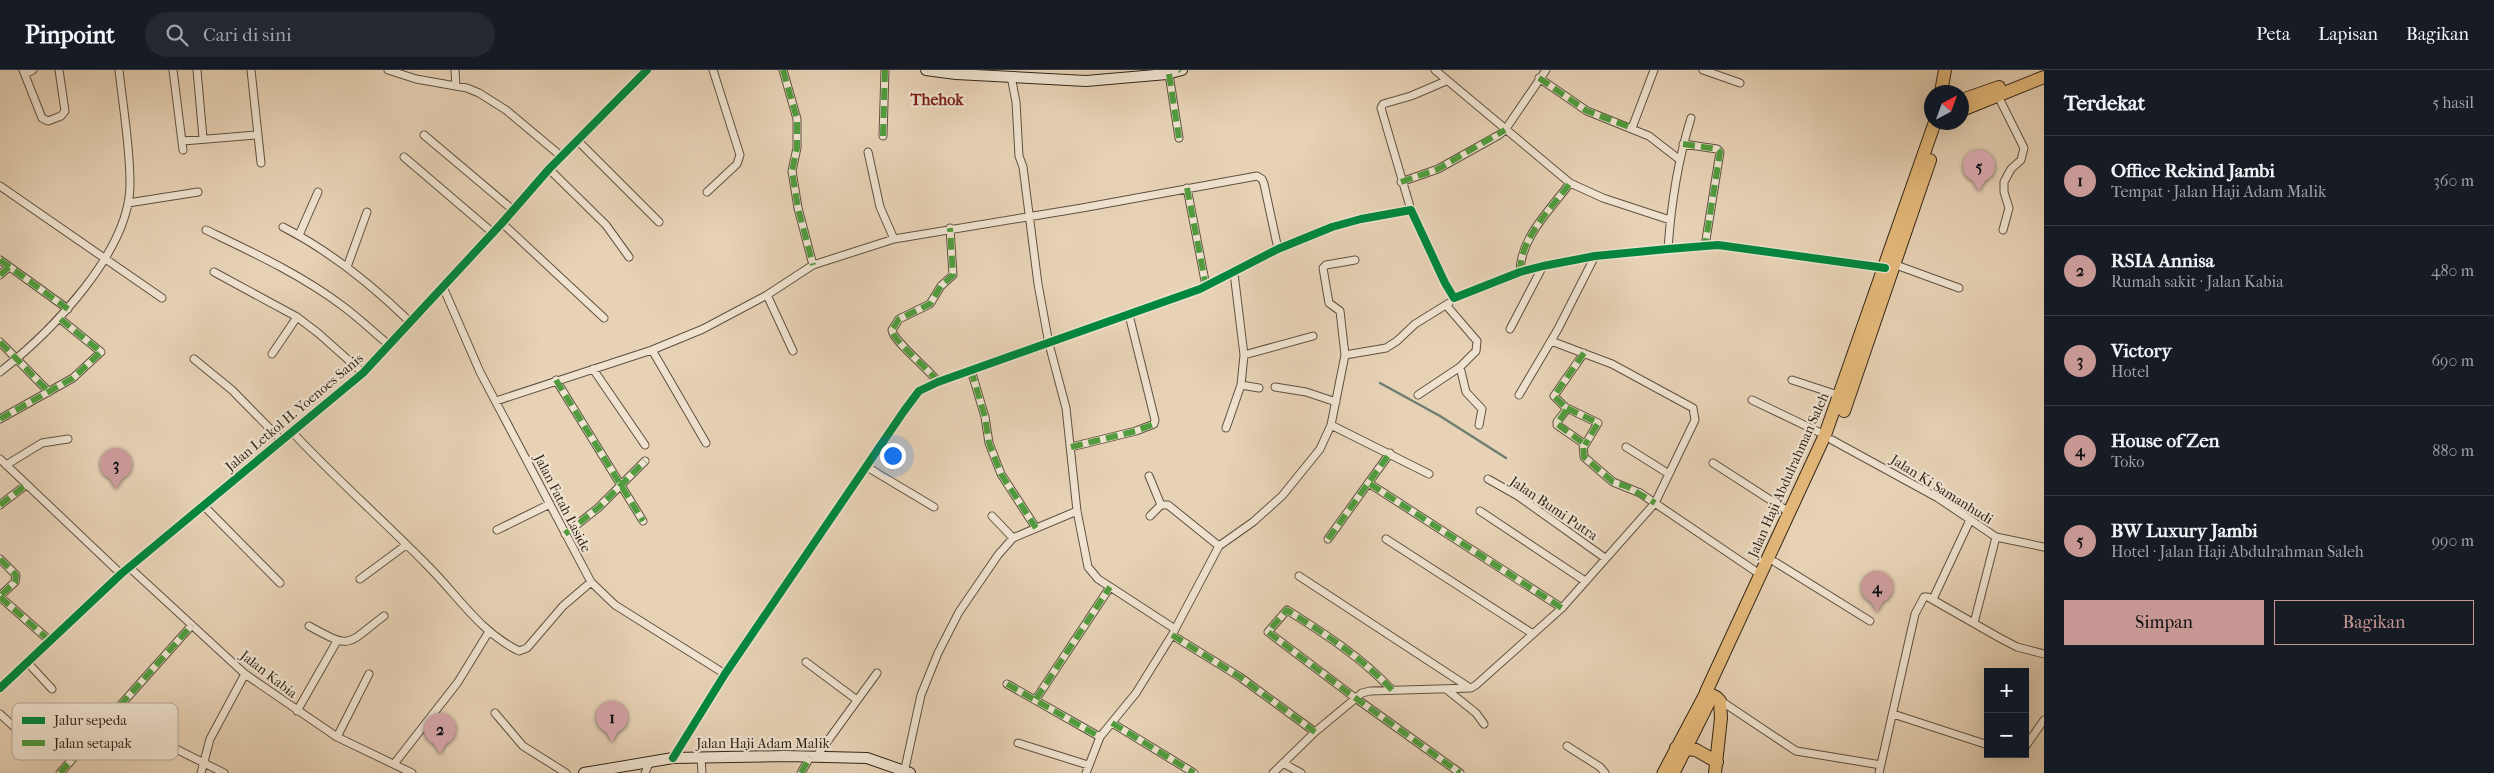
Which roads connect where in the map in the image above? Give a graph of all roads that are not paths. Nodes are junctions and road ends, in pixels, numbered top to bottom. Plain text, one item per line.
1 (33, 70) edge
2 (59, 70) edge
3 (119, 70) edge
4 (173, 70) edge
5 (197, 70) edge
6 (251, 70) edge
7 (388, 70) edge
8 (455, 70) edge
9 (647, 70) edge
10 (713, 70) edge
11 (783, 70) edge
12 (885, 70) edge
13 (926, 70) edge
14 (1181, 70) edge
15 (1435, 70) edge
16 (1546, 70) edge
17 (1654, 70) edge
18 (1703, 70) edge
19 (1945, 70) edge
20 (1953, 70) edge
21 (2041, 70) edge
22 (24, 72) edge
23 (1169, 74) junction
24 (1011, 76) junction
25 (2044, 77) edge
26 (1539, 78) junction
27 (1446, 81) junction
28 (1740, 83) dead end
29 (1942, 85) edge
30 (1950, 85) edge
31 (456, 86) junction
32 (1998, 96) junction
33 (1969, 97) edge
34 (1969, 107) edge
35 (1691, 118) dead end
36 (1632, 128) junction
37 (1505, 130) junction
38 (1932, 130) edge
39 (1940, 130) edge
40 (256, 135) junction
41 (424, 135) dead end
42 (883, 136) dead end
43 (204, 138) junction
44 (1179, 138) dead end
45 (577, 140) junction
46 (182, 141) junction
47 (1683, 144) junction
48 (184, 150) dead end
49 (868, 152) dead end
50 (561, 156) junction
51 (404, 157) dead end
52 (1680, 160) junction
53 (260, 163) dead end
54 (549, 168) junction
55 (1401, 182) junction
56 (1570, 183) junction
57 (0, 186) edge
58 (1187, 188) junction
59 (198, 192) dead end
60 (318, 192) dead end
61 (707, 192) dead end
62 (128, 203) junction
63 (513, 210) junction
64 (1410, 210) junction
65 (367, 212) dead end
66 (1028, 216) junction
67 (1670, 220) junction
68 (659, 222) dead end
69 (502, 223) junction
70 (283, 226) dead end
71 (950, 228) junction
72 (206, 230) dead end
73 (2003, 230) dead end
74 (493, 233) junction
75 (300, 235) junction
76 (894, 239) junction
77 (1705, 246) junction
78 (1278, 249) junction
79 (1668, 249) junction
80 (1595, 256) junction
81 (630, 257) dead end
82 (104, 259) junction
83 (0, 260) edge
84 (1355, 260) dead end
85 (813, 265) junction
86 (1543, 266) junction
87 (1890, 266) junction
88 (9, 267) junction
89 (347, 267) junction
90 (214, 272) dead end
91 (1520, 272) junction
92 (1234, 273) junction
93 (0, 275) edge
94 (1206, 286) junction
95 (443, 287) junction
96 (1959, 288) dead end
97 (767, 295) junction
98 (1880, 296) junction
99 (162, 298) dead end
100 (1454, 298) junction
101 (1446, 305) junction
102 (68, 309) junction
103 (1129, 315) junction
104 (297, 317) junction
105 (59, 318) junction
106 (604, 318) dead end
107 (409, 321) junction
108 (1510, 329) dead end
109 (1313, 336) dead end
110 (1551, 341) junction
111 (0, 342) edge
112 (388, 344) junction
113 (1050, 344) junction
114 (652, 350) junction
115 (793, 351) dead end
116 (1584, 353) junction
117 (272, 354) dead end
118 (1244, 355) junction
119 (1345, 355) junction
120 (194, 359) dead end
121 (16, 360) junction
122 (1460, 367) junction
123 (594, 369) junction
124 (970, 370) junction
125 (0, 372) edge
126 (363, 373) junction
127 (556, 380) junction
128 (1792, 380) dead end
129 (938, 382) junction
130 (1241, 386) junction
131 (1275, 387) dead end
132 (1259, 388) dead end
133 (49, 392) junction
134 (1519, 395) dead end
135 (1418, 396) dead end
136 (1840, 396) junction
137 (1752, 400) dead end
138 (496, 401) junction
139 (1336, 402) junction
140 (1567, 408) junction
141 (0, 419) edge
142 (1331, 425) junction
143 (1479, 425) dead end
144 (1226, 428) dead end
145 (293, 433) junction
146 (1828, 437) junction
147 (68, 438) dead end
148 (282, 441) junction
149 (706, 443) dead end
150 (645, 445) dead end
151 (1585, 445) junction
152 (1071, 447) junction
153 (1626, 447) dead end
154 (1390, 453) junction
155 (0, 459) edge
156 (645, 461) dead end
157 (1713, 463) dead end
158 (6, 465) junction
159 (867, 467) junction
160 (1429, 474) dead end
161 (1669, 474) junction
162 (1149, 476) dead end
163 (1488, 479) dead end
164 (1370, 484) junction
165 (26, 485) junction
166 (621, 487) junction
167 (1656, 503) junction
168 (550, 504) junction
169 (1161, 505) junction
170 (0, 506) edge
171 (204, 506) junction
172 (934, 507) dead end
173 (1480, 511) dead end
174 (1077, 512) junction
175 (1789, 512) junction
176 (992, 516) dead end
177 (1150, 516) dead end
178 (1970, 520) junction
179 (643, 521) dead end
180 (1036, 528) junction
181 (497, 530) dead end
182 (565, 534) junction
183 (1996, 537) junction
184 (1013, 538) junction
185 (1328, 539) dead end
186 (1386, 539) dead end
187 (406, 545) junction
188 (1219, 546) junction
189 (2044, 547) edge
190 (1605, 558) junction
191 (0, 559) edge
192 (1775, 562) junction
193 (130, 568) junction
194 (121, 574) junction
195 (1761, 575) junction
196 (1299, 576) dead end
197 (360, 580) dead end
198 (1585, 581) junction
199 (591, 582) junction
200 (280, 584) dead end
201 (1110, 587) junction
202 (0, 596) edge
203 (1932, 599) junction
204 (1562, 608) junction
205 (384, 616) dead end
206 (1870, 621) dead end
207 (1974, 623) junction
208 (192, 625) junction
209 (309, 626) dead end
210 (1174, 632) junction
211 (488, 633) junction
212 (1533, 634) junction
213 (49, 640) junction
214 (337, 641) junction
215 (2044, 654) edge
216 (806, 662) dead end
217 (28, 663) junction
218 (877, 673) dead end
219 (245, 674) junction
220 (368, 674) dead end
221 (725, 674) junction
222 (1007, 684) dead end
223 (0, 688) edge
224 (1471, 688) junction
225 (52, 689) dead end
226 (1446, 689) junction
227 (1392, 690) junction
228 (1713, 696) junction
229 (1354, 698) junction
230 (1036, 699) junction
231 (858, 700) junction
232 (122, 703) edge
233 (297, 711) junction
234 (495, 713) dead end
235 (0, 714) edge
236 (1893, 714) junction
237 (2044, 720) edge
238 (1112, 723) junction
239 (1484, 724) dead end
240 (12, 725) edge
241 (1316, 732) junction
242 (337, 737) junction
243 (1100, 737) junction
244 (2029, 741) edge
245 (1018, 743) dead end
246 (1984, 744) edge
247 (1567, 746) dead end
248 (1681, 748) junction
249 (178, 750) edge
250 (701, 757) junction
251 (813, 757) junction
252 (673, 758) junction
253 (72, 760) edge
254 (650, 761) junction
255 (204, 763) junction
256 (394, 764) junction
257 (1283, 764) junction
258 (1088, 765) junction
259 (1881, 765) junction
260 (1717, 769) edge
261 (906, 772) edge
262 (60, 773) edge
263 (201, 773) edge
264 (224, 773) edge
265 (412, 773) edge
266 (566, 773) edge
267 (584, 773) edge
268 (645, 773) edge
269 (702, 773) edge
270 (801, 773) edge
271 (1086, 773) edge
272 (1194, 773) edge
273 (1273, 773) edge
274 (1301, 773) edge
275 (1460, 773) edge
276 (1605, 773) edge
277 (1663, 773) edge
278 (1674, 773) edge
279 (1879, 773) edge

1 - 22 street
2 - 22 street
3 - 62 street
4 - 46 street
5 - 43 street
6 - 40 street
7 - 31 street
8 - 31 street
9 - 45 street, Jalan Letkol H. Yoenoes Sanis
10 - 61 street
11 - 85 street
12 - 42 street
13 - 24 main road
14 - 23 main road
15 - 27 street
16 - 26 street
17 - 36 street
18 - 28 street
19 - 29 highway
20 - 30 highway
21 - 33 highway
23 - 24 main road
23 - 44 street
24 - 66 street
25 - 32 highway
26 - 36 street
26 - 37 street
27 - 37 street
27 - 55 street
31 - 50 street
32 - 34 highway
32 - 73 street
35 - 47 street
36 - 52 street
37 - 55 street
37 - 56 street
38 - 87 highway, Jalan Haji Abdulrahman Saleh
39 - 87 highway, Jalan Haji Abdulrahman Saleh
40 - 43 street
40 - 53 street
41 - 63 street
43 - 46 street
45 - 50 street, Jalan Letkol H. Yoenoes Sanis
45 - 68 street
46 - 48 street
47 - 52 street
47 - 77 street
49 - 76 street
50 - 54 street, Jalan Letkol H. Yoenoes Sanis
51 - 74 street
52 - 67 street
54 - 63 street, Jalan Letkol H. Yoenoes Sanis
54 - 81 street
55 - 64 street
56 - 67 street
56 - 91 street
57 - 82 street
58 - 66 street
58 - 78 street
58 - 94 street
59 - 62 street
60 - 75 street
62 - 82 street
63 - 69 street, Jalan Letkol H. Yoenoes Sanis
64 - 78 street
64 - 100 street
65 - 89 street
66 - 71 street
66 - 113 street
67 - 79 street
69 - 74 street, Jalan Letkol H. Yoenoes Sanis
69 - 106 street
70 - 75 street
71 - 76 street
71 - 129 street
72 - 112 street
74 - 95 street, Jalan Letkol H. Yoenoes Sanis
75 - 89 street
76 - 85 street
77 - 79 street
77 - 87 street
78 - 92 street
79 - 80 street
80 - 86 street
80 - 110 street
82 - 99 street
82 - 102 street
83 - 88 street
84 - 119 street
85 - 97 street
86 - 91 street
86 - 108 street
87 - 96 street
87 - 98 highway, Jalan Haji Abdulrahman Saleh
88 - 93 street
88 - 102 street
89 - 107 street
90 - 104 street
91 - 100 street
92 - 94 street
92 - 118 street
94 - 103 street
95 - 107 street, Jalan Letkol H. Yoenoes Sanis
95 - 138 street, Jalan Fatah Laside
97 - 114 street
97 - 115 street
98 - 136 highway, Jalan Haji Abdulrahman Saleh
98 - 146 highway, Jalan Haji Abdulrahman Saleh
100 - 101 street
101 - 119 street
101 - 122 street
102 - 105 street
103 - 113 street
103 - 152 street
104 - 117 street
104 - 126 street
105 - 121 street
105 - 133 street
107 - 112 street, Jalan Letkol H. Yoenoes Sanis
109 - 118 street
110 - 116 street
110 - 134 street
111 - 121 street
112 - 126 street, Jalan Letkol H. Yoenoes Sanis
113 - 124 street
113 - 152 street
114 - 123 street
114 - 149 street
116 - 140 street
116 - 161 street
118 - 130 street
119 - 139 street
120 - 148 street
121 - 125 street
121 - 133 street
122 - 135 street
122 - 143 street
123 - 127 street
123 - 150 street
124 - 129 street
124 - 180 street
126 - 145 street, Jalan Letkol H. Yoenoes Sanis
127 - 138 street
127 - 166 street
128 - 136 street
129 - 159 street
130 - 132 street
130 - 144 street
131 - 139 street
133 - 141 street
136 - 146 highway, Jalan Haji Abdulrahman Saleh
137 - 146 street, Jalan Ki Samanhudi
138 - 168 street, Jalan Fatah Laside
139 - 142 street
140 - 151 street
140 - 151 street
142 - 154 street
142 - 188 street
145 - 148 street, Jalan Letkol H. Yoenoes Sanis
145 - 187 street
146 - 175 highway, Jalan Haji Abdulrahman Saleh
146 - 178 street, Jalan Ki Samanhudi
146 - 192 highway, Jalan Haji Abdulrahman Saleh
147 - 158 street
148 - 171 street, Jalan Letkol H. Yoenoes Sanis
151 - 167 street
152 - 174 street
153 - 161 street
154 - 160 street
154 - 164 street
155 - 158 street
156 - 166 street
157 - 175 street
158 - 165 street
159 - 172 street
159 - 221 street
161 - 167 street
162 - 169 street
163 - 190 street, Jalan Bumi Putra
164 - 185 street
164 - 204 street
165 - 170 street
165 - 194 street
166 - 179 street
166 - 182 street
167 - 190 street
167 - 195 street
168 - 181 street
168 - 182 street, Jalan Fatah Laside
169 - 177 street
169 - 188 street
171 - 193 street, Jalan Letkol H. Yoenoes Sanis
171 - 200 street
173 - 198 street
174 - 180 street
174 - 201 street
175 - 195 highway, Jalan Haji Abdulrahman Saleh
176 - 184 street
178 - 183 street, Jalan Ki Samanhudi
178 - 203 street
180 - 184 street
182 - 199 street, Jalan Fatah Laside
183 - 189 street, Jalan Ki Samanhudi
183 - 207 street
184 - 261 street
186 - 212 street
187 - 197 street
187 - 211 street
188 - 210 street
190 - 198 street
191 - 202 street
192 - 206 street
192 - 228 highway, Jalan Haji Abdulrahman Saleh
193 - 194 street, Jalan Letkol H. Yoenoes Sanis
193 - 208 street, Jalan Kabia
194 - 213 street, Jalan Letkol H. Yoenoes Sanis
195 - 228 highway, Jalan Haji Abdulrahman Saleh
196 - 224 street
198 - 204 street
199 - 211 street
199 - 221 street, Jalan Fatah Laside
201 - 210 street
201 - 230 street
202 - 213 street
203 - 207 street
203 - 236 street
204 - 212 street
205 - 214 street
207 - 215 street
208 - 219 street, Jalan Kabia
208 - 232 street
209 - 214 street
210 - 238 street
210 - 241 street
211 - 256 street
212 - 224 street
213 - 217 street, Jalan Letkol H. Yoenoes Sanis
214 - 233 street
216 - 231 street
217 - 223 street, Jalan Letkol H. Yoenoes Sanis
217 - 225 street
218 - 231 street
219 - 233 street, Jalan Kabia
219 - 255 street
220 - 242 street
221 - 252 street
222 - 230 street
224 - 226 street
226 - 227 street
226 - 239 street
227 - 229 street
227 - 229 street
228 - 248 main road, Jalan Haji Abdulrahman Saleh
228 - 259 street
228 - 260 highway
229 - 241 street
229 - 275 street
230 - 243 street
231 - 251 street
233 - 242 street, Jalan Kabia
234 - 266 street
235 - 240 street
236 - 246 street
236 - 259 street
237 - 244 street
238 - 243 street
238 - 272 street
241 - 257 street
242 - 256 street, Jalan Kabia
243 - 258 street
245 - 258 street
247 - 276 street
248 - 260 highway
248 - 277 main road, Jalan Haji Abdulrahman Saleh
248 - 278 main road, Jalan Haji Abdulrahman Saleh
249 - 255 street
250 - 251 main road, Jalan Haji Adam Malik
250 - 252 main road, Jalan Haji Adam Malik
250 - 269 street
251 - 261 main road, Jalan Haji Adam Malik
251 - 270 street
252 - 254 main road, Jalan Haji Adam Malik
253 - 262 street
254 - 267 main road, Jalan Haji Adam Malik
254 - 268 street
255 - 263 street
255 - 264 street
256 - 265 street, Jalan Kabia
257 - 273 street
257 - 274 street
258 - 271 street
259 - 279 street

